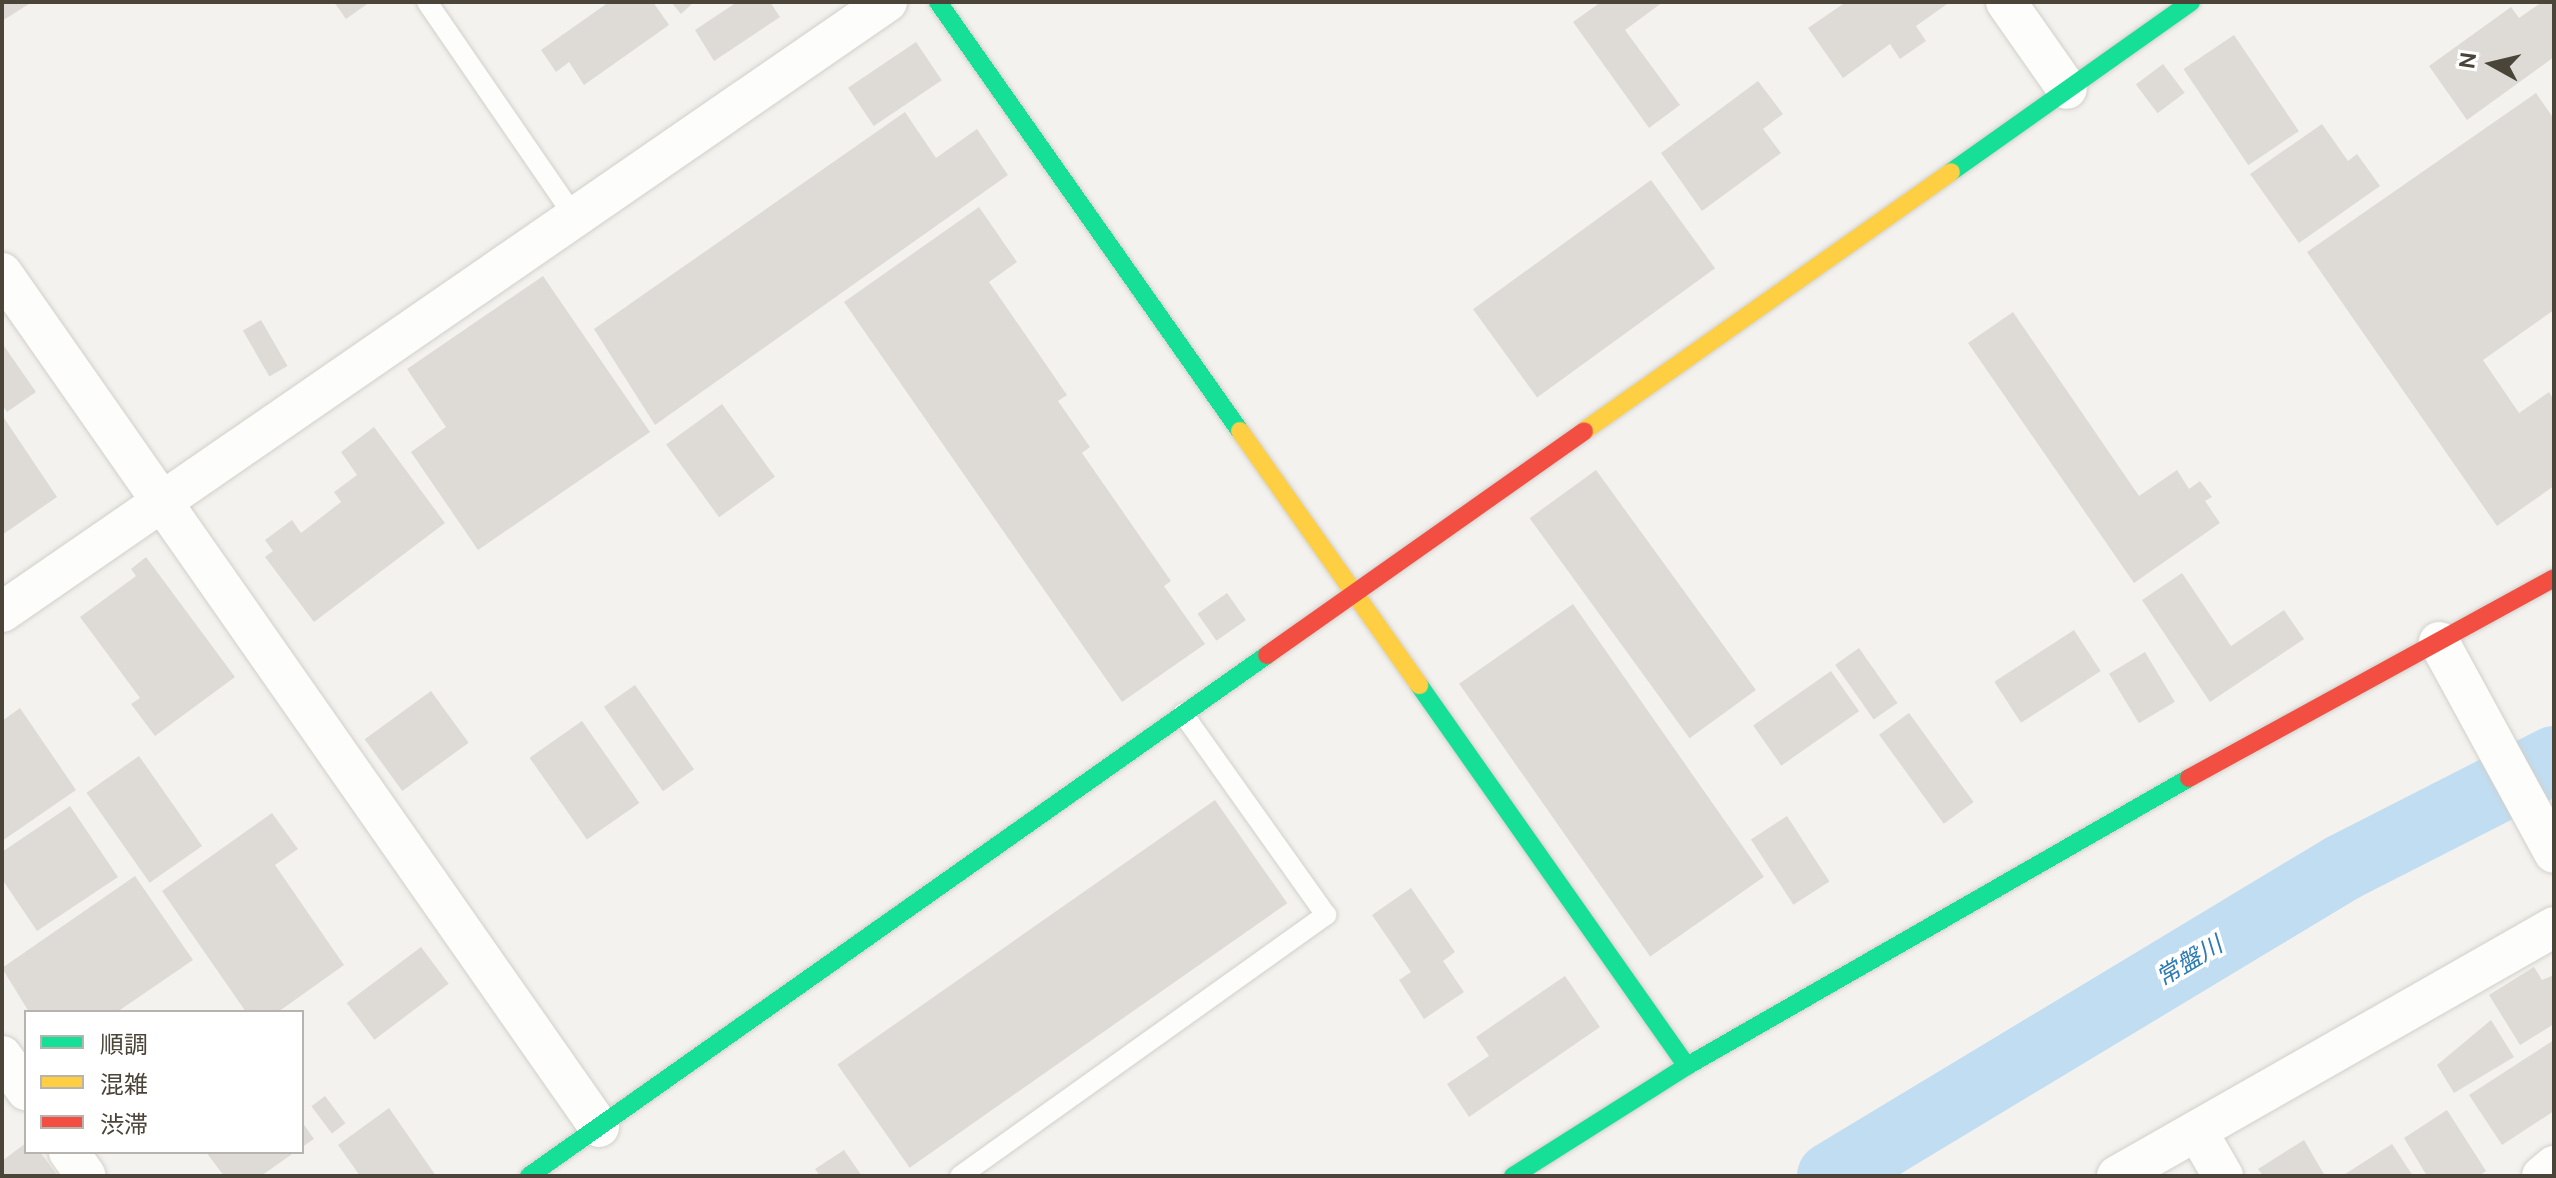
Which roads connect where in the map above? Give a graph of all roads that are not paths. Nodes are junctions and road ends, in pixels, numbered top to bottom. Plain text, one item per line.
1 (427, 2) edge
2 (887, 2) edge
3 (938, 2) edge
4 (2006, 2) edge
5 (2191, 2) edge
6 (2067, 89) junction
7 (575, 217) junction
8 (2, 273) edge
9 (158, 503) junction
10 (2554, 578) edge
11 (1356, 593) junction
12 (2, 612) edge
13 (2439, 642) junction
14 (1183, 714) junction
15 (2554, 853) edge
16 (2554, 927) edge
17 (2, 1056) edge
18 (1687, 1066) junction
19 (24, 1087) edge
20 (599, 1127) junction
21 (2197, 1131) junction
22 (70, 1154) edge
23 (2554, 1166) edge
24 (86, 1176) edge
25 (529, 1176) edge
26 (960, 1176) edge
27 (1513, 1176) edge
28 (2117, 1176) edge
29 (2223, 1176) edge
30 (2542, 1176) edge

1 - 7 lane
2 - 7 street
3 - 11 street
4 - 6 street
5 - 6 street
6 - 11 street
7 - 9 street
8 - 9 street
9 - 12 street
9 - 20 street
10 - 13 street
11 - 14 street
11 - 18 street
13 - 15 street
13 - 18 street
14 - 20 street
14 - 26 lane
16 - 21 street
17 - 19 street
18 - 27 street
20 - 25 street
21 - 28 street
21 - 29 street
22 - 24 street
23 - 30 street

